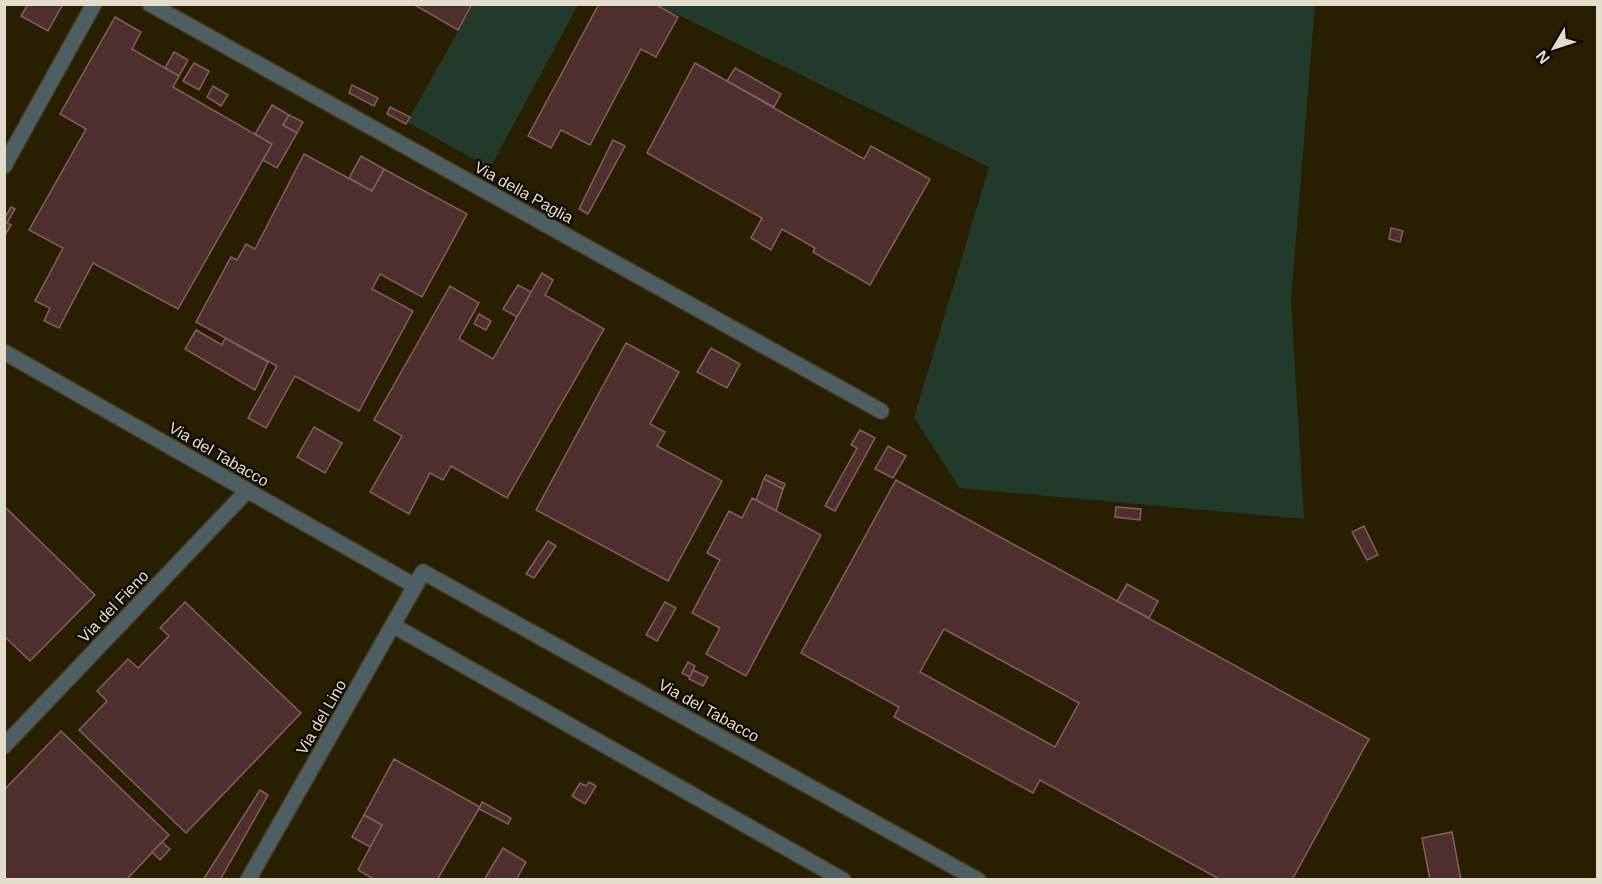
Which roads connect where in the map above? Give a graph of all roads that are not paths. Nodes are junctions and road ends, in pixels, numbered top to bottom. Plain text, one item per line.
1 (94, 4) edge
2 (150, 4) edge
3 (4, 166) edge
4 (4, 352) edge
5 (881, 411) dead end
6 (247, 490) junction
7 (423, 572) joint
8 (415, 586) junction
9 (394, 626) junction
10 (4, 746) edge
11 (248, 879) edge
12 (843, 879) edge
13 (978, 879) edge

1 - 3 street
2 - 5 street, Via della Paglia
4 - 6 street, Via del Tabacco
6 - 8 street, Via del Tabacco
6 - 10 street, Via del Fieno
7 - 8 street, Via del Lino
7 - 13 street, Via del Tabacco
8 - 9 street, Via del Lino
9 - 11 street, Via del Lino
9 - 12 street

